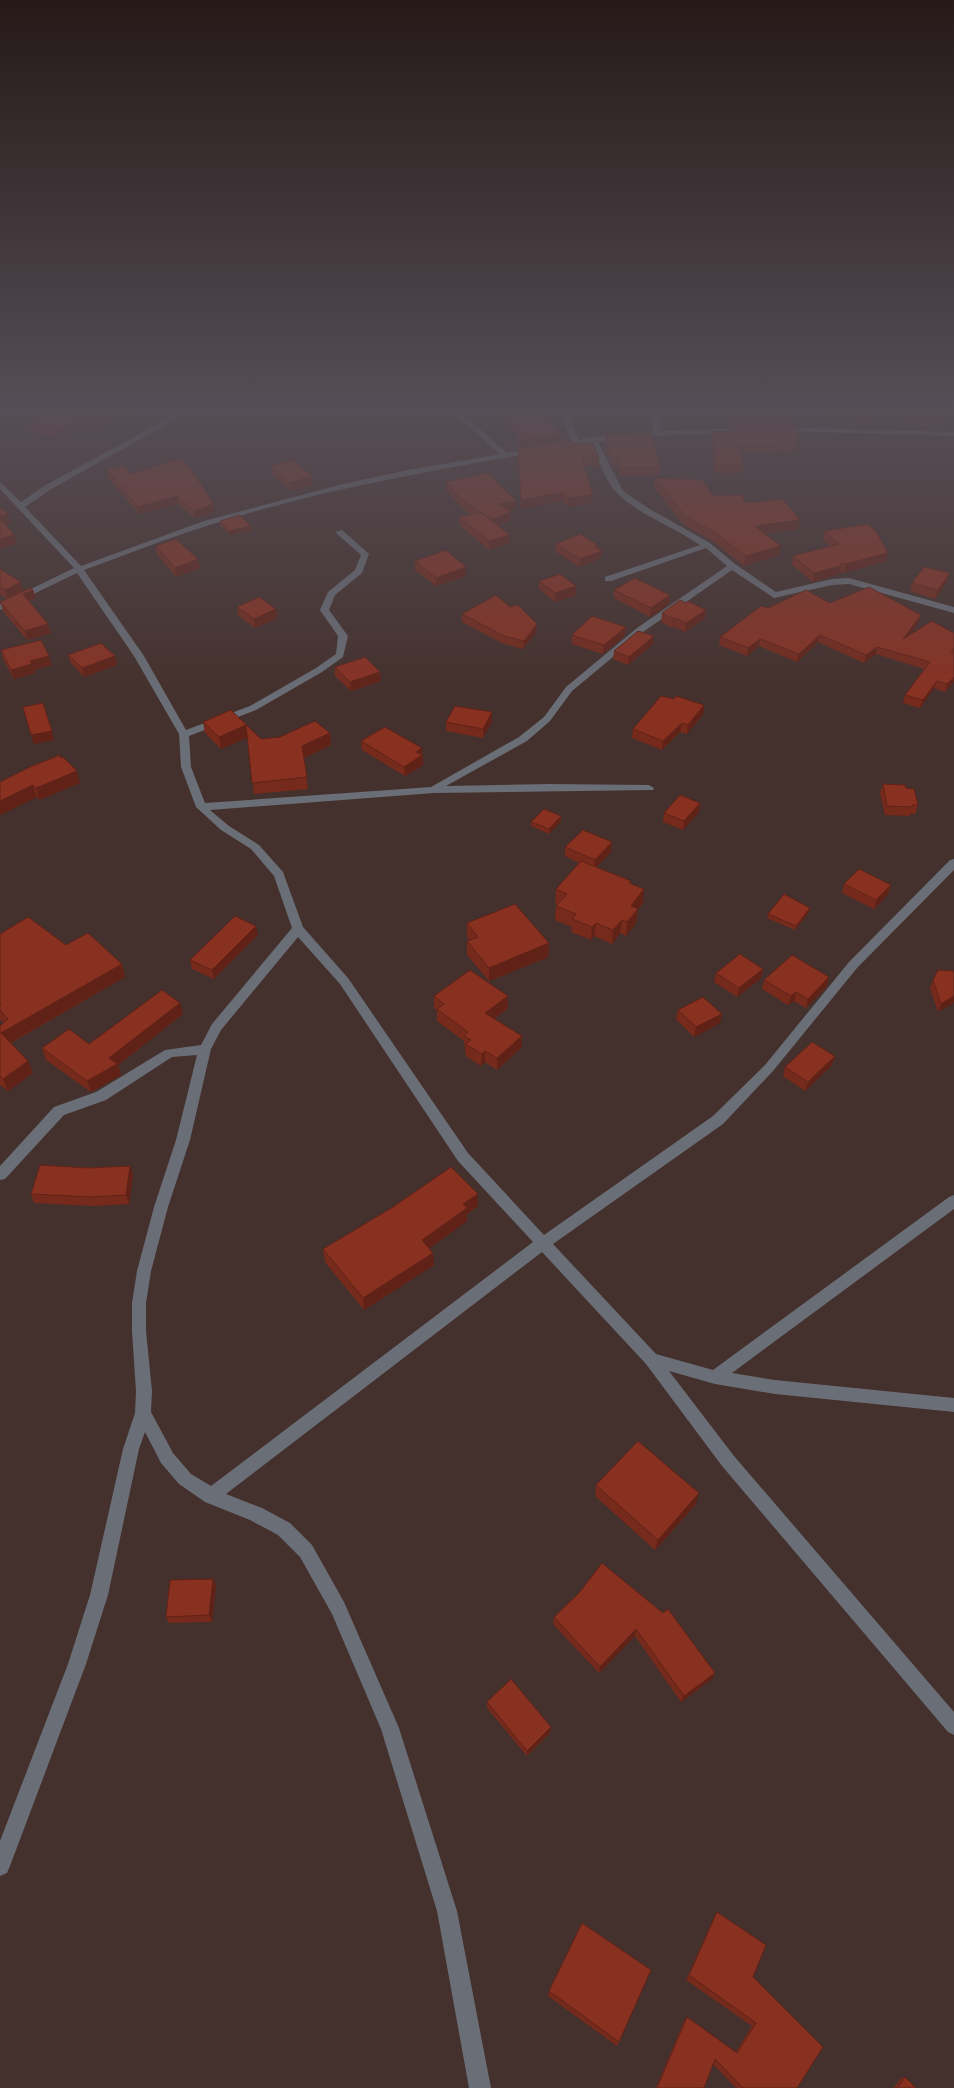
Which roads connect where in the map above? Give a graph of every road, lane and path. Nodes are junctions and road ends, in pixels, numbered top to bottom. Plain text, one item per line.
1 (21, 506) edge
2 (265, 506) edge
3 (640, 506) edge
4 (339, 532) dead end
5 (707, 545) junction
6 (732, 566) junction
7 (79, 569) junction
8 (608, 579) dead end
9 (0, 607) edge
10 (954, 610) edge
11 (184, 734) junction
12 (649, 788) dead end
13 (434, 790) junction
14 (201, 808) junction
15 (954, 863) edge
16 (298, 929) junction
17 (205, 1049) junction
18 (0, 1176) edge
19 (954, 1201) edge
20 (543, 1243) junction
21 (651, 1359) junction
22 (715, 1377) junction
23 (954, 1405) edge
24 (143, 1413) junction
25 (210, 1496) junction
26 (954, 1726) edge
27 (0, 1866) edge
28 (480, 2088) edge

1 - 7 street
2 - 7 street
3 - 5 street
4 - 11 street
5 - 6 street
5 - 8 street
6 - 10 street
6 - 13 street
7 - 9 street
7 - 11 street
11 - 14 street
12 - 13 street
13 - 14 street
14 - 16 street
15 - 20 street
16 - 17 street
16 - 20 street
17 - 18 street
17 - 24 street
19 - 22 street
20 - 21 street
20 - 25 street
21 - 22 street
21 - 26 street
22 - 23 street
24 - 25 street
24 - 27 street
25 - 28 street

